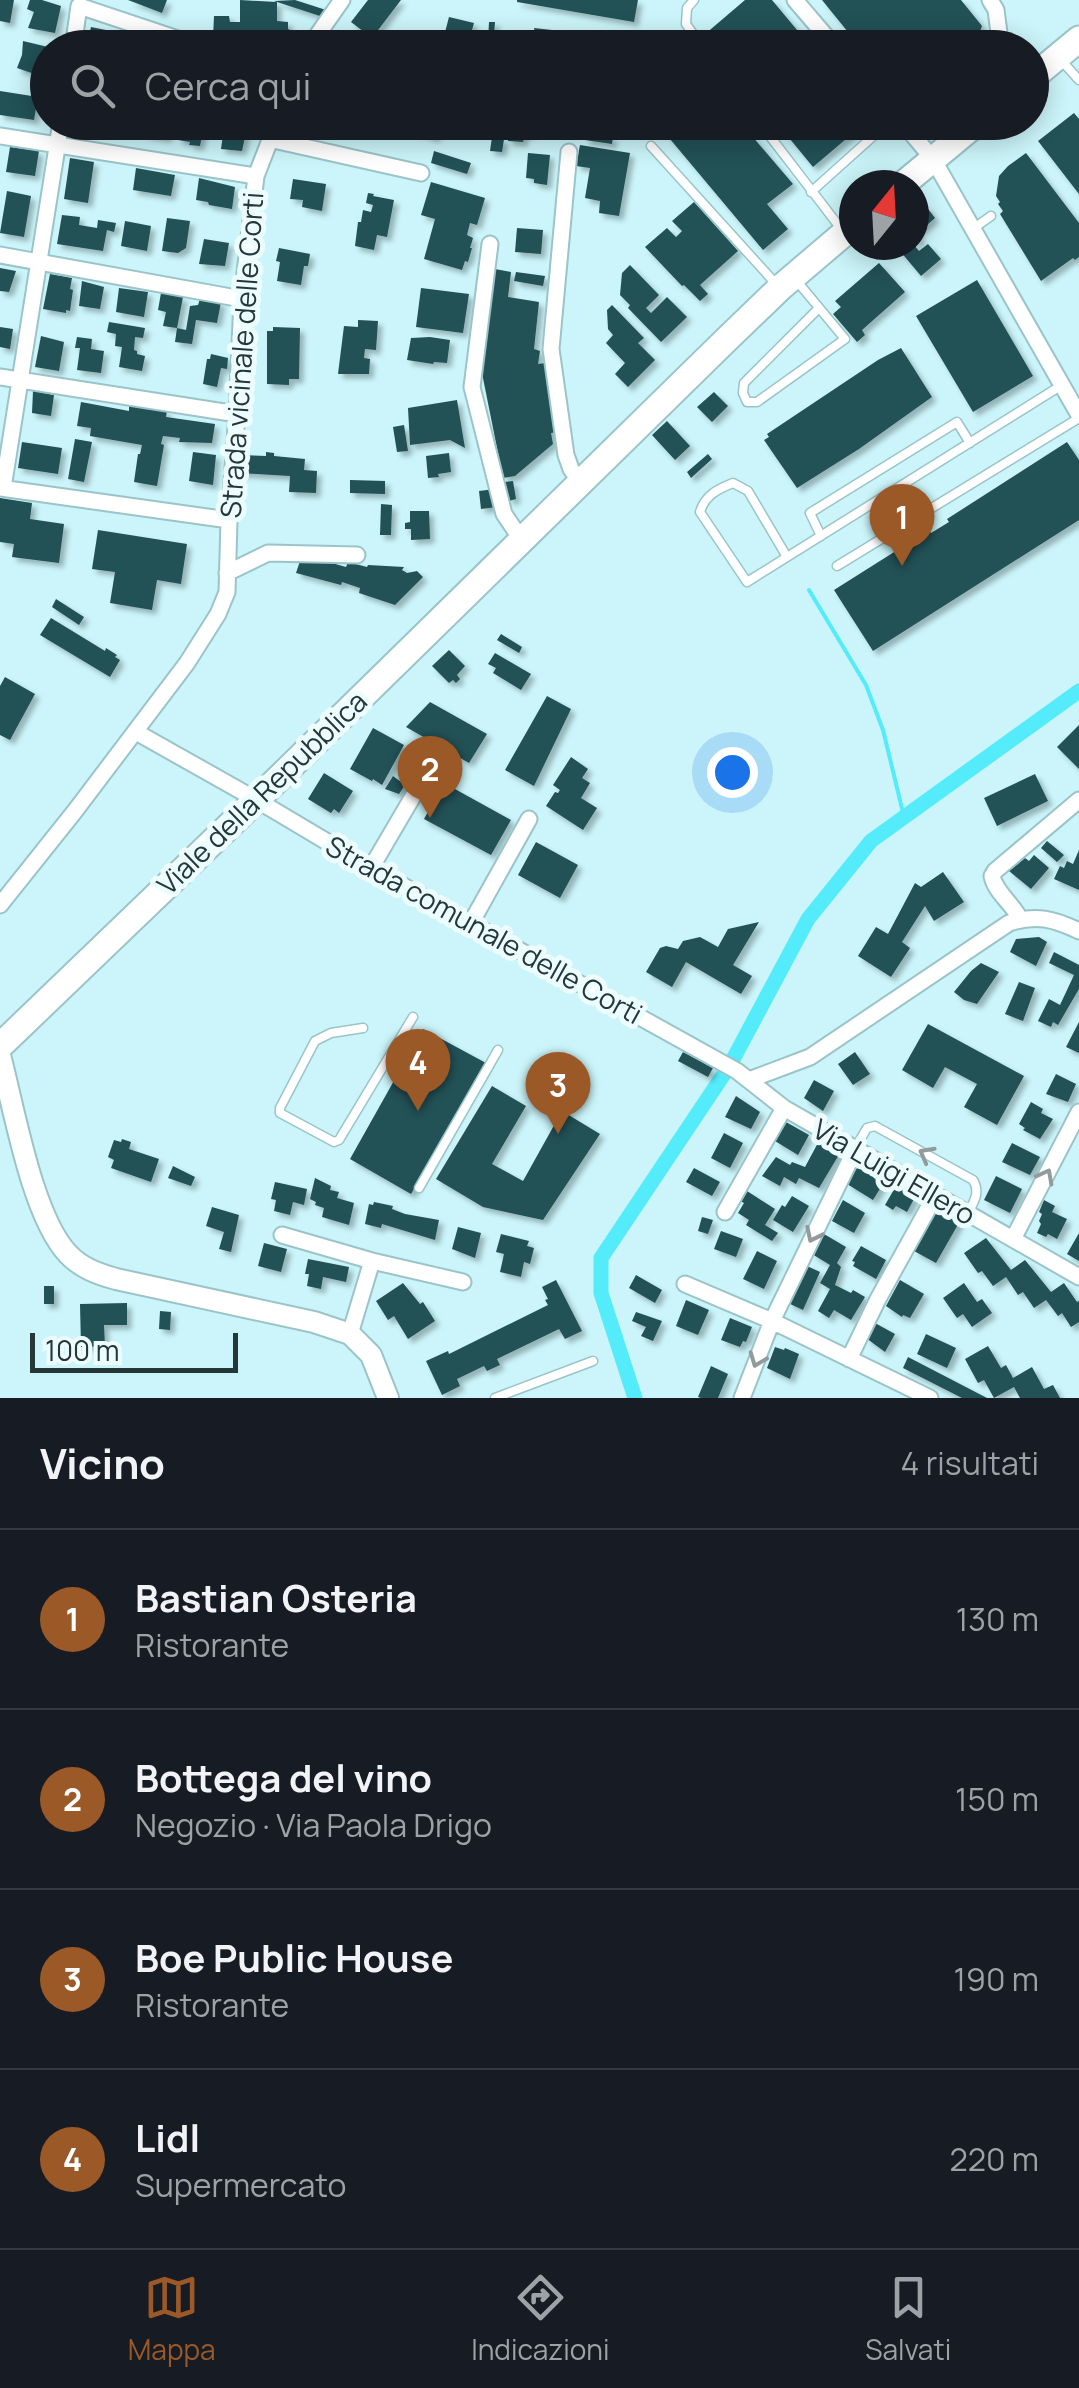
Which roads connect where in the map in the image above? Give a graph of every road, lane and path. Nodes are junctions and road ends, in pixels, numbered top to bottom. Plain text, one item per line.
1 (342, 0) edge
2 (694, 0) edge
3 (795, 0) edge
4 (990, 0) edge
5 (76, 30) edge
6 (151, 30) edge
7 (321, 30) edge
8 (690, 30) edge
9 (821, 30) edge
10 (999, 30) edge
11 (1079, 39) edge
12 (1058, 56) junction
13 (1049, 64) edge
14 (1079, 80) edge
15 (0, 136) edge
16 (58, 140) edge
17 (269, 140) edge
18 (273, 140) edge
19 (772, 140) edge
20 (869, 140) edge
21 (917, 140) edge
22 (956, 140) edge
23 (57, 146) junction
24 (651, 146) dead end
25 (569, 152) dead end
26 (933, 159) junction
27 (920, 170) edge
28 (421, 173) dead end
29 (256, 176) junction
30 (811, 192) junction
31 (991, 216) dead end
32 (839, 219) edge
33 (974, 228) junction
34 (839, 237) edge
35 (490, 244) dead end
36 (0, 255) edge
37 (38, 262) junction
38 (786, 282) junction
39 (242, 299) junction
40 (820, 308) junction
41 (0, 377) edge
42 (20, 380) junction
43 (1062, 385) junction
44 (238, 414) junction
45 (1079, 417) edge
46 (970, 443) junction
47 (580, 482) junction
48 (2, 488) edge
49 (228, 520) junction
50 (821, 536) junction
51 (521, 538) junction
52 (356, 555) dead end
53 (787, 557) junction
54 (837, 566) dead end
55 (227, 573) junction
56 (136, 732) junction
57 (432, 764) dead end
58 (256, 799) junction
59 (1079, 800) edge
60 (529, 818) dead end
61 (372, 868) junction
62 (0, 905) edge
63 (1020, 920) junction
64 (471, 924) junction
65 (1079, 932) edge
66 (412, 1017) dead end
67 (362, 1028) dead end
68 (0, 1046) edge
69 (498, 1050) dead end
70 (0, 1055) edge
71 (715, 1059) joint
72 (743, 1076) junction
73 (784, 1108) junction
74 (1079, 1112) edge
75 (854, 1150) junction
76 (419, 1188) dead end
77 (935, 1196) junction
78 (725, 1212) dead end
79 (967, 1215) junction
80 (282, 1235) dead end
81 (1012, 1239) junction
82 (372, 1260) junction
83 (1079, 1277) edge
84 (464, 1282) dead end
85 (685, 1284) dead end
86 (772, 1321) junction
87 (350, 1334) junction
88 (849, 1359) junction
89 (593, 1362) dead end
90 (388, 1398) edge
91 (495, 1398) edge
92 (742, 1398) edge
93 (930, 1398) edge

1 - 7 street
2 - 8 lane
3 - 9 street
4 - 10 street
5 - 6 street
11 - 12 main road
12 - 13 main road
12 - 14 lane
15 - 23 street
16 - 23 street
17 - 29 street, Strada vicinale delle Corti
18 - 28 street
19 - 30 lane
20 - 30 lane
21 - 26 street
22 - 26 main road
23 - 29 street
23 - 37 street
24 - 38 lane
25 - 47 street
26 - 27 main road
26 - 33 street
29 - 39 street, Strada vicinale delle Corti
30 - 32 lane
31 - 33 lane
33 - 43 street
34 - 38 main road, Viale della Repubblica
35 - 51 street
36 - 37 street
37 - 39 street
37 - 42 street
38 - 40 lane
38 - 47 main road, Viale della Repubblica
39 - 44 street, Strada vicinale delle Corti
40 - 40 lane
41 - 42 street
42 - 44 street
42 - 48 street
43 - 45 street
43 - 46 lane
44 - 49 street, Strada vicinale delle Corti
45 - 54 lane
46 - 50 lane
46 - 50 lane
47 - 51 main road, Viale della Repubblica
48 - 49 street
49 - 55 street, Strada vicinale delle Corti
50 - 53 lane
51 - 58 main road, Viale della Repubblica
52 - 55 street, Strada vicinale delle Corti
53 - 53 lane
55 - 56 street, Strada vicinale delle Corti
56 - 58 street, Strada comunale delle Corti
56 - 62 street, Strada vicinale delle Corti
57 - 61 street
58 - 61 street, Strada comunale delle Corti
58 - 68 main road, Viale della Repubblica
59 - 63 street
60 - 64 street
61 - 64 street, Strada comunale delle Corti
63 - 65 street
63 - 72 street
64 - 71 street, Strada comunale delle Corti
66 - 67 lane
69 - 76 lane
70 - 87 street
71 - 72 street, Via Luigi Ellero
72 - 73 street, Via Luigi Ellero
73 - 75 street, Via Luigi Ellero
73 - 78 street
81 -> 74 street
75 - 77 street, Via Luigi Ellero
79 -> 75 lane
75 -> 86 street
77 - 79 street, Via Luigi Ellero
77 - 88 street
79 - 81 street, Via Luigi Ellero
80 - 82 street
81 - 83 street, Via Luigi Ellero
82 - 84 street
82 - 87 street
85 - 86 street
86 - 88 street
86 -> 92 street
87 - 90 street
88 - 93 street
89 - 91 lane

